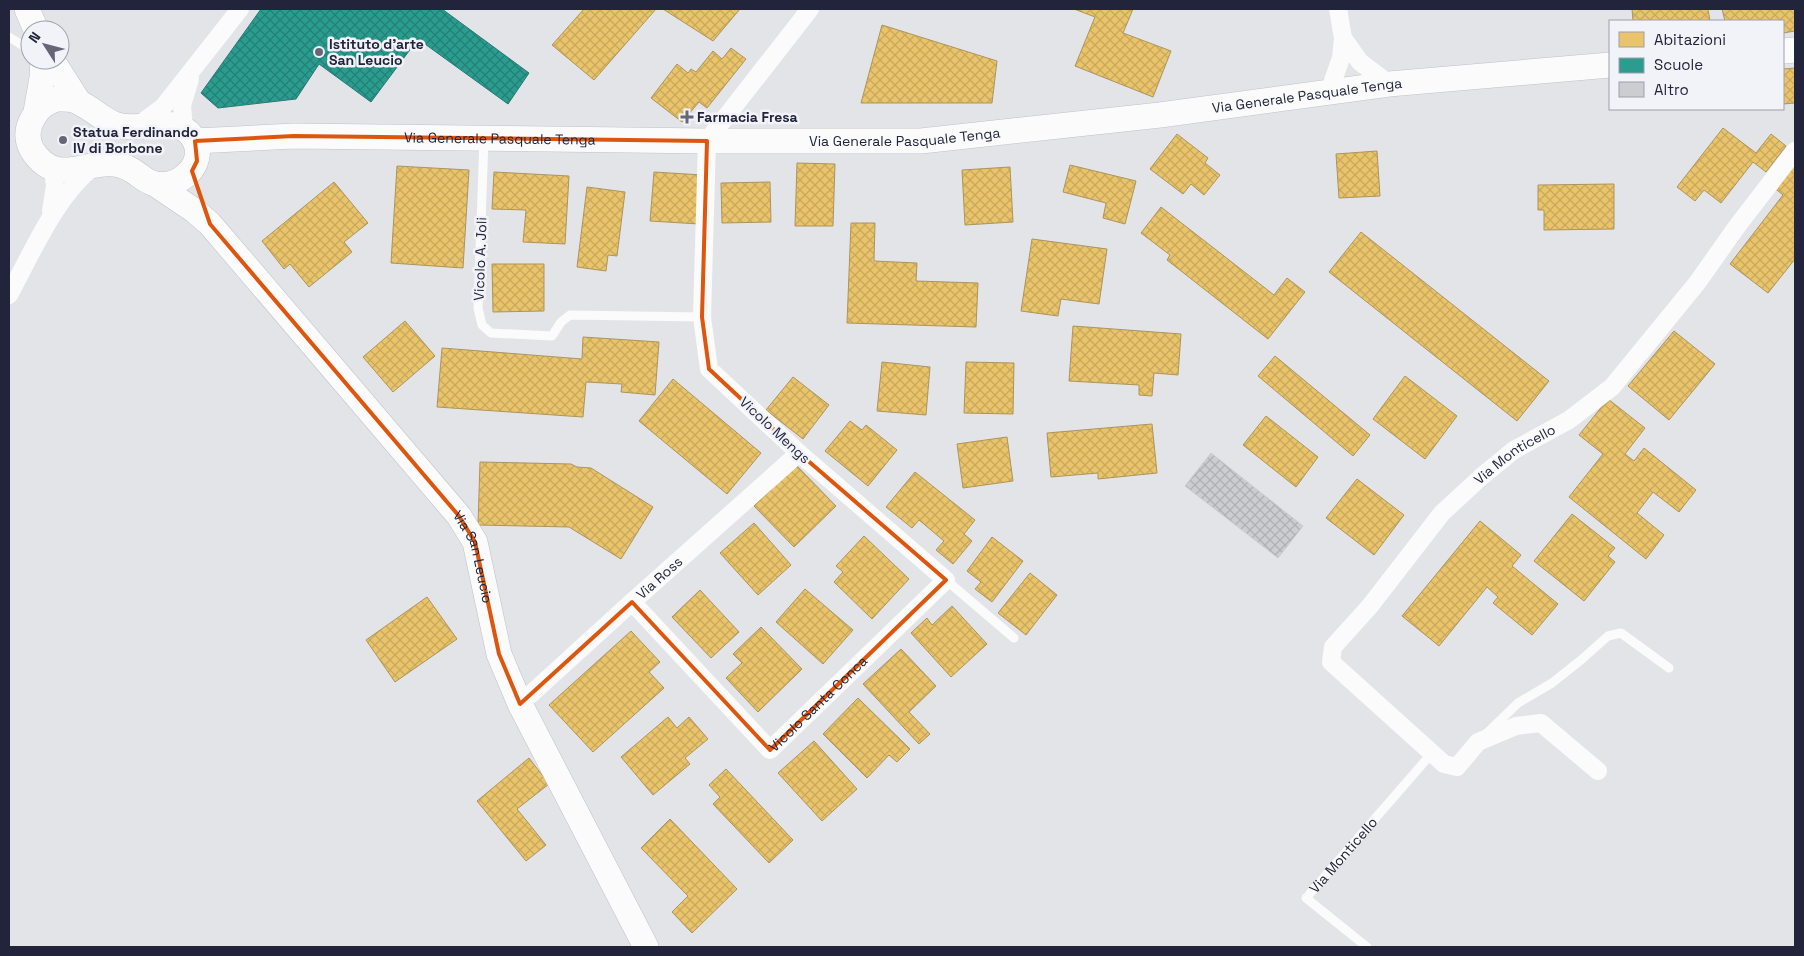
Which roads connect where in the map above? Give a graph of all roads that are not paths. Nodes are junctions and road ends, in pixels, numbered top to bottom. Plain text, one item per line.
1 (240, 9) edge
2 (810, 9) edge
3 (1338, 9) edge
4 (9, 37) edge
5 (1343, 38) junction
6 (20, 44) edge
7 (200, 61) junction
8 (1609, 65) edge
9 (42, 70) edge
10 (58, 70) edge
11 (1389, 84) junction
12 (1329, 92) junction
13 (78, 101) junction
14 (24, 126) edge
15 (136, 128) junction
16 (189, 135) junction
17 (484, 139) junction
18 (707, 141) junction
19 (1795, 151) edge
20 (96, 164) junction
21 (54, 170) junction
22 (192, 171) junction
23 (155, 184) junction
24 (49, 221) junction
25 (210, 224) junction
26 (9, 295) edge
27 (702, 317) junction
28 (799, 453) junction
29 (946, 580) junction
30 (632, 602) junction
31 (1014, 638) dead end
32 (1670, 668) dead end
33 (520, 704) junction
34 (1478, 742) junction
35 (1432, 753) junction
36 (1598, 771) dead end
37 (646, 947) edge
38 (1367, 947) edge

1 - 7 street
2 - 18 street
3 - 5 street
4 - 6 lane
5 - 11 street
5 - 12 street
7 - 15 street
7 - 16 street
8 - 11 street, Via Generale Pasquale Tenga
9 - 14 street
10 - 13 street
11 - 12 street, Via Generale Pasquale Tenga
12 - 18 street, Via Generale Pasquale Tenga
13 - 14 street
13 - 15 street, Via Generale Pasquale Tenga
14 - 21 street
15 - 16 street, Via Generale Pasquale Tenga
16 - 17 street, Via Generale Pasquale Tenga
16 - 22 street
17 - 18 street, Via Generale Pasquale Tenga
17 - 27 lane, Vicolo A. Joli
18 - 27 street, Vicolo Mengs
19 - 35 street, Via Monticello
20 - 21 street
20 - 23 street, Via San Leucio
20 - 24 street
21 - 24 street
22 - 23 street
22 - 25 street, Via San Leucio
23 - 25 street, Via San Leucio
24 - 26 street
25 - 33 street, Via San Leucio
27 - 28 street, Vicolo Mengs
28 - 29 street, Vicolo Mengs
28 - 30 street, Via Ross
29 - 30 street, Vicolo Santa Conca
29 - 31 lane, Vicolo Mengs
30 - 33 street, Via Ross
32 - 34 lane, Via Monticello
33 - 37 street, Via San Leucio
34 - 35 street, Via Monticello
34 - 36 street, Via Monticello
35 - 38 lane, Via Monticello

